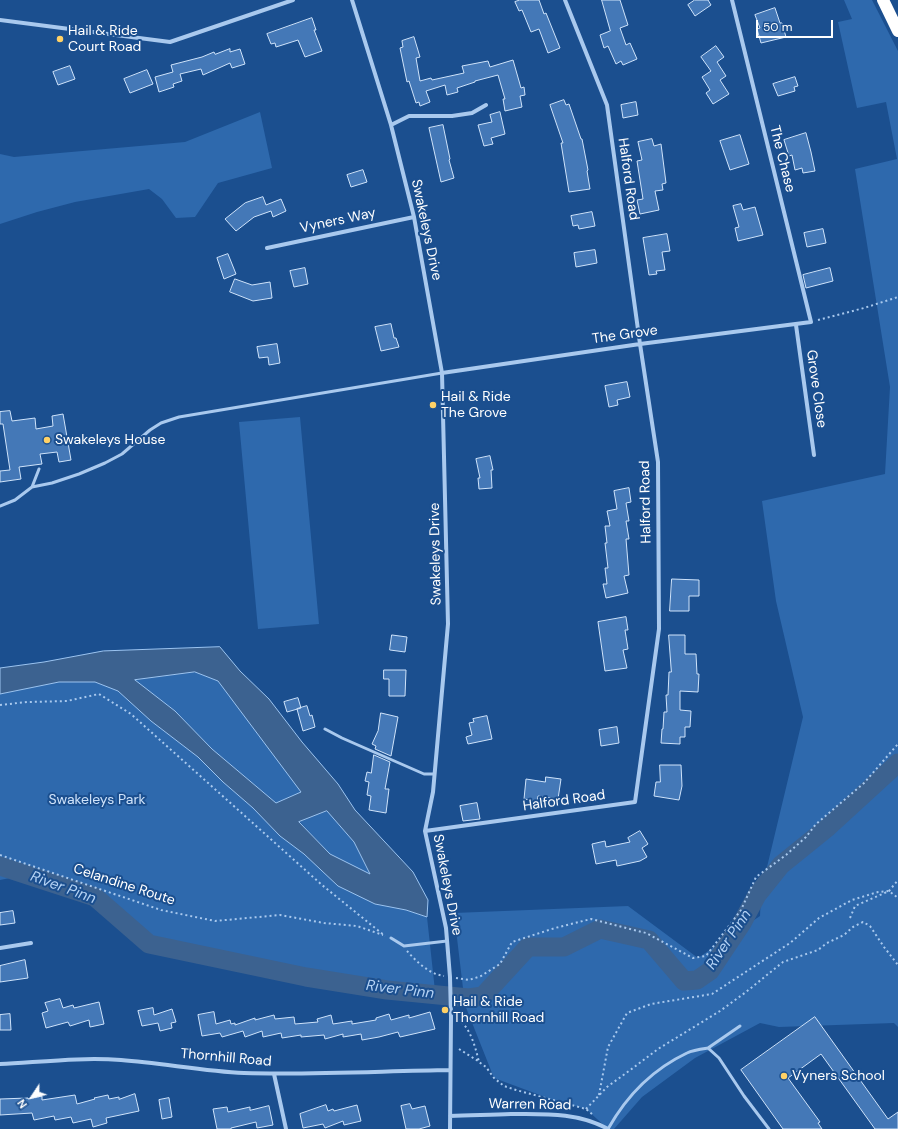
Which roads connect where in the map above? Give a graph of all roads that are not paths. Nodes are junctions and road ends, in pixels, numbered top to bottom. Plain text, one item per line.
1 (293, 0) edge
2 (352, 0) edge
3 (565, 0) edge
4 (732, 0) edge
5 (883, 0) edge
6 (0, 20) edge
7 (898, 31) edge
8 (486, 105) dead end
9 (391, 125) junction
10 (414, 217) junction
11 (267, 248) dead end
12 (811, 322) joint
13 (796, 325) junction
14 (640, 344) junction
15 (442, 373) junction
16 (814, 455) dead end
17 (39, 470) dead end
18 (32, 487) junction
19 (0, 506) edge
20 (325, 729) dead end
21 (434, 774) junction
22 (425, 831) junction
23 (391, 938) dead end
24 (447, 941) junction
25 (32, 943) dead end
26 (0, 948) edge
27 (740, 1026) dead end
28 (708, 1048) junction
29 (0, 1064) edge
30 (450, 1070) junction
31 (274, 1074) junction
32 (450, 1116) junction
33 (286, 1129) edge
34 (450, 1129) edge
35 (608, 1129) edge
36 (769, 1129) edge

1 - 6 street
2 - 9 street, Swakeleys Drive
3 - 14 street, Halford Road
4 - 12 street, The Chase
5 - 7 highway
8 - 9 street
9 - 10 street, Swakeleys Drive
10 - 11 street, Vyners Way
10 - 15 street, Swakeleys Drive
12 - 13 street, The Grove
13 - 14 street, The Grove
13 - 16 street, Grove Close
14 - 15 street, The Grove
14 - 22 street, Halford Road
15 - 18 lane
15 - 21 street, Swakeleys Drive
17 - 18 lane
18 - 19 lane
20 - 21 lane
21 - 22 street, Swakeleys Drive
22 - 24 street, Swakeleys Drive
23 - 24 lane
24 - 30 street, Swakeleys Drive
25 - 26 street
27 - 28 lane
28 - 35 lane
28 - 36 lane
29 - 31 street, Thornhill Road
30 - 31 street, Thornhill Road
30 - 32 street, Swakeleys Drive
31 - 33 street
32 - 34 street, Swakeleys Drive
32 - 35 street, Warren Road

